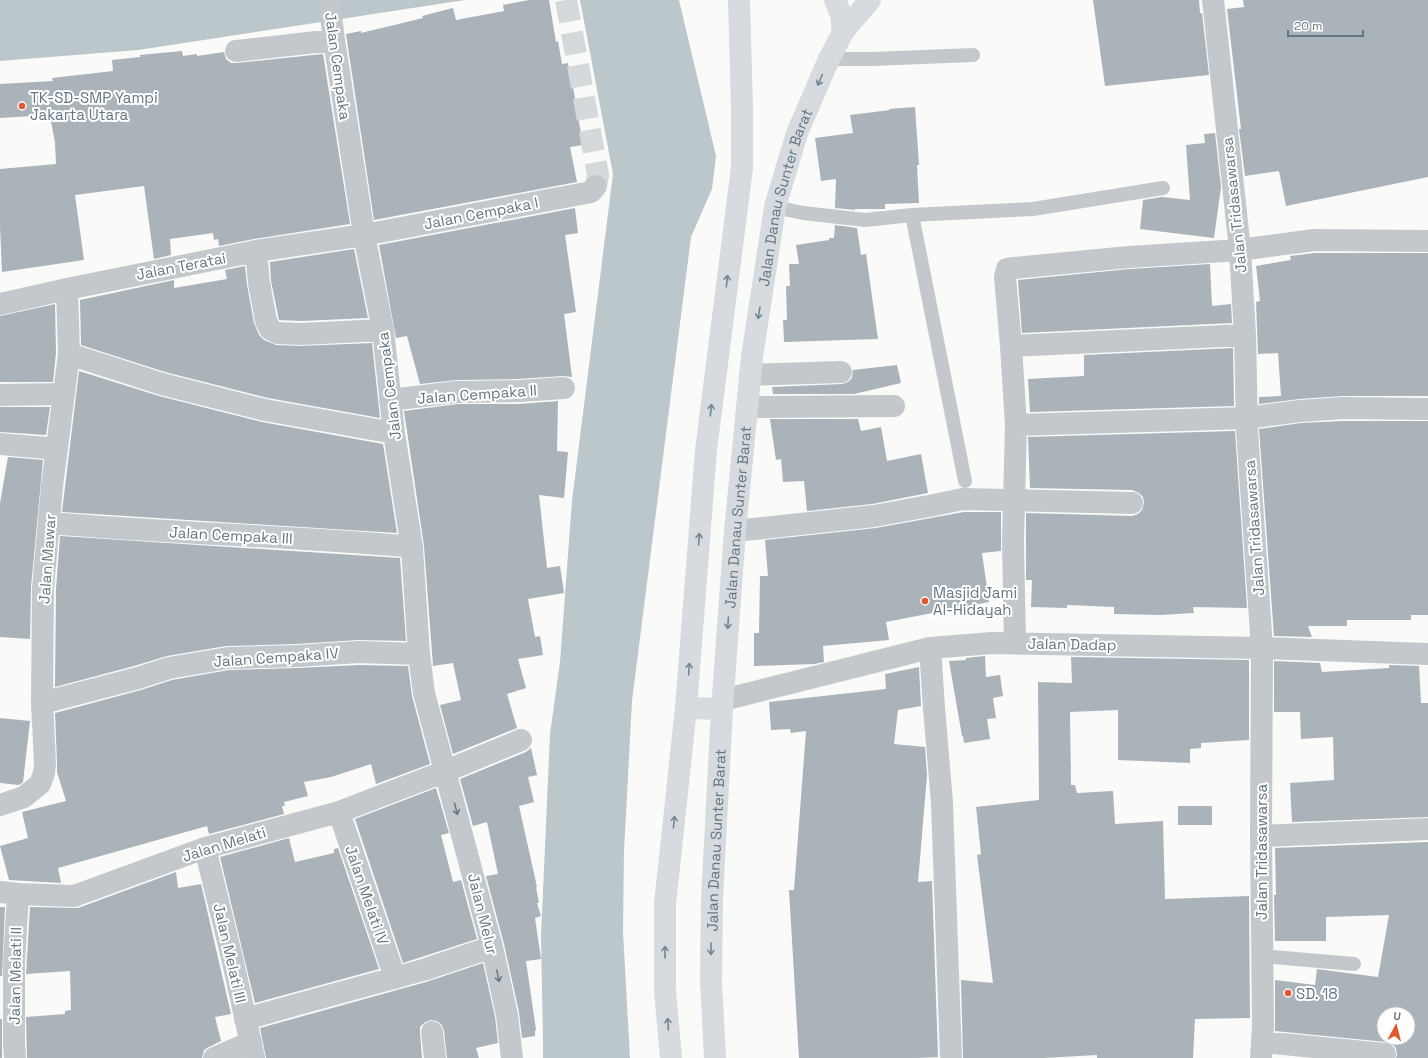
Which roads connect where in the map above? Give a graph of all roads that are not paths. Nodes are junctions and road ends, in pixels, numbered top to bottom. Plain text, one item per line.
1 (329, 0) edge
2 (835, 0) edge
3 (870, 0) edge
4 (1213, 0) edge
5 (738, 3) edge
6 (333, 31) junction
7 (843, 32) junction
8 (236, 51) dead end
9 (973, 55) dead end
10 (829, 59) junction
11 (596, 186) dead end
12 (1163, 188) dead end
13 (775, 207) junction
14 (912, 215) junction
15 (364, 235) junction
16 (1428, 241) edge
17 (1240, 250) junction
18 (256, 251) junction
19 (67, 289) junction
20 (0, 304) edge
21 (383, 330) junction
22 (1245, 335) junction
23 (1011, 346) junction
24 (69, 354) junction
25 (841, 372) dead end
26 (750, 375) junction
27 (564, 388) dead end
28 (64, 394) junction
29 (0, 395) edge
30 (390, 400) junction
31 (894, 406) dead end
32 (747, 407) junction
33 (1428, 409) edge
34 (1246, 418) junction
35 (1016, 425) junction
36 (394, 433) junction
37 (0, 444) edge
38 (57, 449) junction
39 (965, 481) dead end
40 (1014, 499) junction
41 (1132, 503) dead end
42 (49, 523) junction
43 (735, 531) junction
44 (412, 548) junction
45 (1015, 643) junction
46 (930, 648) junction
47 (1262, 648) junction
48 (419, 654) junction
49 (1428, 654) edge
50 (42, 703) junction
51 (722, 704) junction
52 (686, 708) junction
53 (521, 740) dead end
54 (446, 772) junction
55 (0, 805) edge
56 (338, 812) junction
57 (1428, 829) edge
58 (1261, 836) junction
59 (205, 848) junction
60 (9, 893) edge
61 (492, 947) junction
62 (1262, 956) junction
63 (1354, 964) dead end
64 (395, 978) junction
65 (245, 1019) junction
66 (432, 1032) dead end
67 (253, 1050) edge
68 (1262, 1050) edge
69 (1385, 1054) dead end
70 (15, 1058) edge
71 (214, 1058) edge
72 (435, 1058) edge
73 (512, 1058) edge
74 (670, 1058) edge
75 (715, 1058) edge
76 (951, 1058) edge

1 - 6 street, Jalan Cempaka
2 - 7 main road
3 - 7 main road, Jalan Danau Sunter Barat
4 - 17 street, Jalan Tridasawarsa
52 -> 5 main road
6 - 8 street
6 - 15 street, Jalan Cempaka
7 - 10 main road, Jalan Danau Sunter Barat
9 - 10 lane
10 -> 13 main road, Jalan Danau Sunter Barat
11 - 15 street, Jalan Cempaka I
12 - 14 lane
13 - 14 lane
13 -> 26 main road, Jalan Danau Sunter Barat
14 - 39 lane
15 - 18 street, Jalan Teratai
15 - 21 street, Jalan Cempaka
16 - 17 street
17 - 22 street, Jalan Tridasawarsa
17 - 23 street
18 - 19 street, Jalan Teratai
18 - 21 street
19 - 20 street, Jalan Teratai
19 - 24 street, Jalan Mawar
21 - 30 street, Jalan Cempaka
22 - 23 street
22 - 34 street, Jalan Tridasawarsa
23 - 35 street
24 - 28 street, Jalan Mawar
24 - 36 street
25 - 26 street
26 - 32 main road, Jalan Danau Sunter Barat
27 - 30 street, Jalan Cempaka II
28 - 29 street
28 - 38 street, Jalan Mawar
30 - 36 street, Jalan Cempaka
31 - 32 street
32 - 43 main road, Jalan Danau Sunter Barat
33 - 34 street
34 - 35 street
34 - 47 street, Jalan Tridasawarsa
35 - 40 street
36 - 44 street, Jalan Cempaka
37 - 38 street
38 - 42 street, Jalan Mawar
40 - 41 street
40 - 43 street
40 - 45 street
42 - 44 street, Jalan Cempaka III
42 - 50 street, Jalan Mawar
43 -> 51 main road, Jalan Danau Sunter Barat
44 - 48 street, Jalan Cempaka
45 - 46 street, Jalan Dadap
45 - 47 street, Jalan Dadap
46 - 51 street, Jalan Dadap
46 - 76 street
47 - 49 street, Jalan Dadap
47 - 58 street, Jalan Tridasawarsa
48 - 50 street, Jalan Cempaka IV
48 - 54 street, Jalan Cempaka
50 - 55 street, Jalan Mawar
51 - 52 main road
51 -> 75 main road, Jalan Danau Sunter Barat
74 -> 52 main road
53 - 54 street, Jalan Melati
54 - 56 street, Jalan Melati
54 -> 61 street, Jalan Melur
56 - 59 street, Jalan Melati
56 - 64 street, Jalan Melati IV
57 - 58 street
58 - 62 street, Jalan Tridasawarsa
59 - 60 street, Jalan Melati
59 - 65 street, Jalan Melati III
60 - 70 street, Jalan Melati II
61 - 64 street
61 -> 73 street, Jalan Melur
62 - 63 lane
62 - 68 street, Jalan Tridasawarsa
64 - 65 street
65 - 67 street, Jalan Melati III
66 - 72 street
67 - 71 street
68 - 69 street

